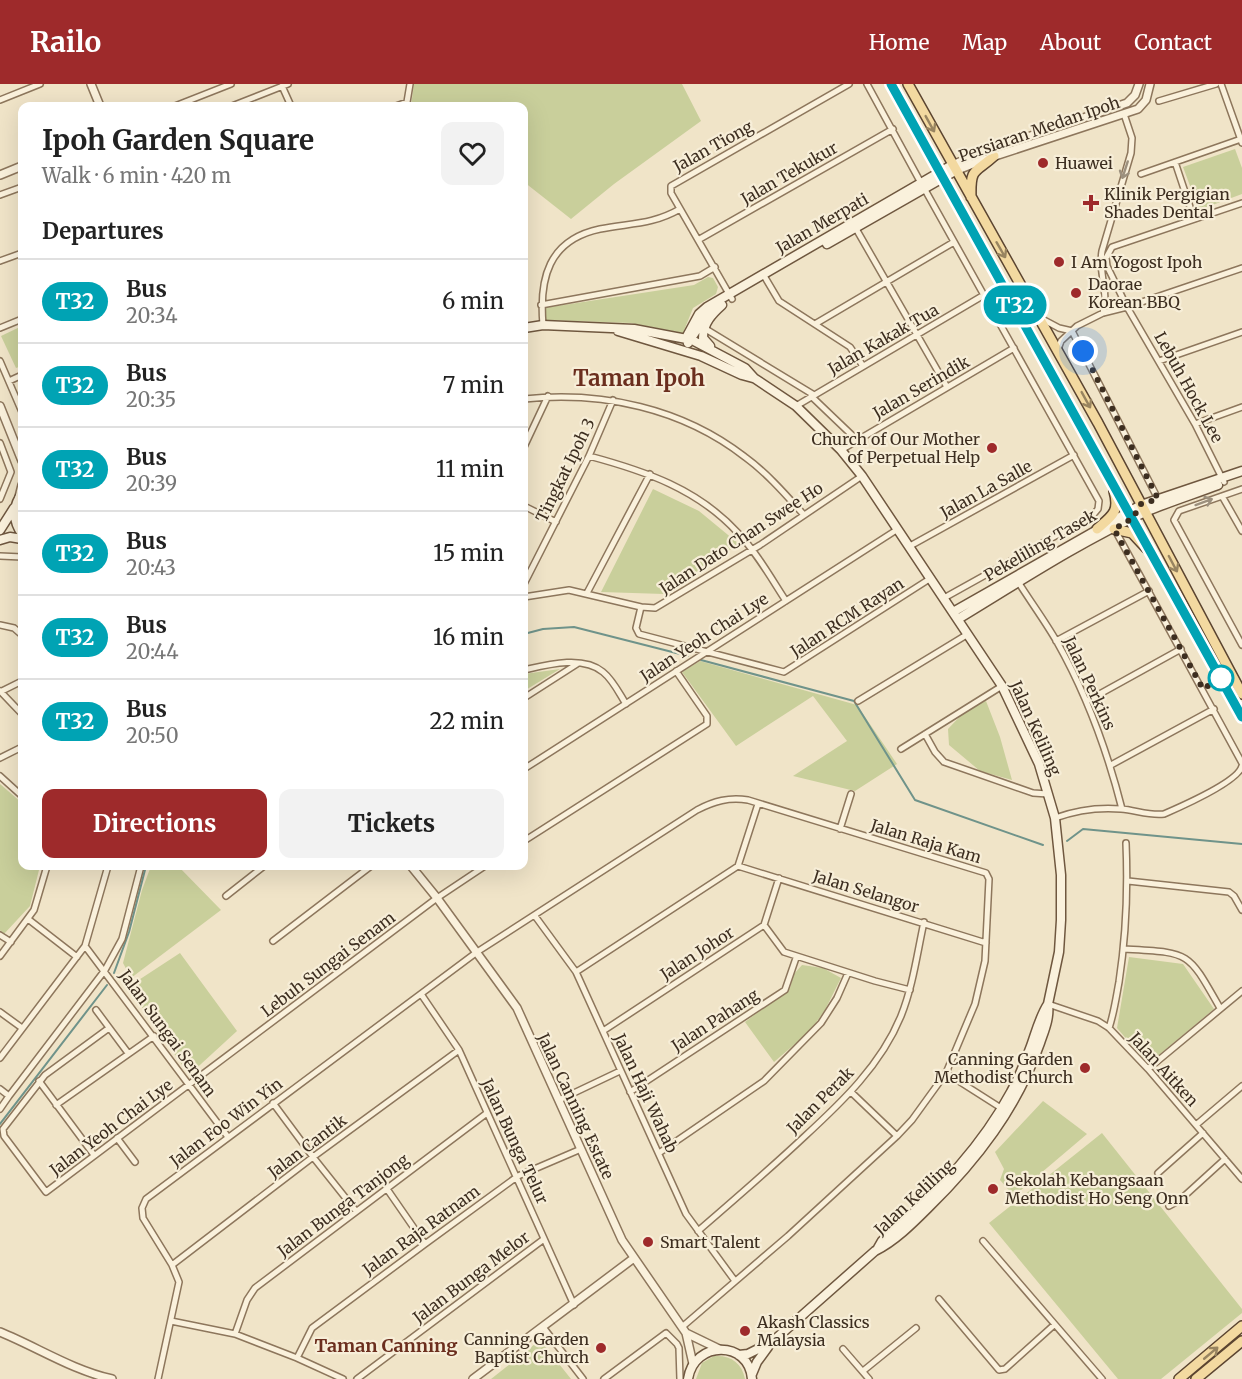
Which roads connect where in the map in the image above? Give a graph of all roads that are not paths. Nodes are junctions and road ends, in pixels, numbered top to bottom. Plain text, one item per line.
1 (40, 84) edge
2 (92, 84) edge
3 (231, 84) edge
4 (410, 84) edge
5 (849, 84) edge
6 (867, 84) edge
7 (891, 84) edge
8 (908, 84) edge
9 (1139, 84) edge
10 (1150, 84) edge
11 (1216, 84) edge
12 (1221, 84) edge
13 (285, 85) edge
14 (0, 100) edge
15 (1160, 101) dead end
16 (99, 102) edge
17 (191, 102) edge
18 (242, 102) edge
19 (290, 102) edge
20 (406, 102) edge
21 (1124, 114) junction
22 (893, 129) junction
23 (1241, 141) edge
24 (994, 156) junction
25 (1175, 162) junction
26 (18, 168) edge
27 (954, 168) junction
28 (1141, 174) dead end
29 (0, 175) edge
30 (942, 175) junction
31 (923, 186) junction
32 (18, 188) edge
33 (0, 195) edge
34 (971, 199) junction
35 (1242, 203) edge
36 (680, 209) junction
37 (1194, 219) junction
38 (854, 225) junction
39 (699, 240) junction
40 (954, 242) junction
41 (18, 254) edge
42 (0, 261) edge
43 (715, 267) junction
44 (1242, 268) edge
45 (765, 277) junction
46 (887, 282) junction
47 (984, 295) junction
48 (730, 297) junction
49 (541, 305) junction
50 (722, 305) junction
51 (1127, 307) junction
52 (1103, 313) junction
53 (1038, 315) junction
54 (18, 321) edge
55 (815, 324) junction
56 (543, 325) junction
57 (528, 327) edge
58 (0, 328) edge
59 (704, 328) junction
60 (614, 329) junction
61 (1072, 331) junction
62 (1242, 332) edge
63 (917, 334) junction
64 (634, 336) junction
65 (689, 341) junction
66 (1014, 348) junction
67 (1058, 349) junction
68 (716, 351) junction
69 (0, 361) edge
70 (1159, 361) junction
71 (863, 366) junction
72 (733, 371) junction
73 (18, 377) edge
74 (754, 378) junction
75 (9, 381) junction
76 (947, 387) junction
77 (548, 396) junction
78 (812, 396) junction
79 (528, 398) edge
80 (613, 400) junction
81 (18, 402) edge
82 (796, 406) junction
83 (0, 407) edge
84 (1242, 407) edge
85 (1195, 424) junction
86 (18, 438) edge
87 (528, 438) edge
88 (857, 440) junction
89 (0, 443) edge
90 (841, 450) junction
91 (1074, 455) junction
92 (589, 456) junction
93 (1242, 471) edge
94 (1107, 472) junction
95 (650, 474) junction
96 (862, 476) junction
97 (1242, 476) edge
98 (1223, 480) junction
99 (1242, 489) edge
100 (1222, 496) junction
101 (0, 499) edge
102 (1158, 499) junction
103 (18, 501) edge
104 (18, 507) edge
105 (528, 508) edge
106 (1137, 512) junction
107 (804, 515) junction
108 (556, 522) junction
109 (18, 527) edge
110 (898, 528) junction
111 (1097, 529) junction
112 (1114, 529) junction
113 (0, 530) edge
114 (1242, 531) edge
115 (18, 536) edge
116 (0, 540) edge
117 (910, 546) junction
118 (752, 550) junction
119 (0, 556) edge
120 (1154, 556) junction
121 (18, 557) edge
122 (528, 576) edge
123 (931, 578) junction
124 (1017, 580) junction
125 (1149, 591) junction
126 (587, 593) junction
127 (528, 596) edge
128 (944, 598) junction
129 (786, 601) junction
130 (641, 607) junction
131 (956, 615) junction
132 (0, 625) edge
133 (18, 632) edge
134 (968, 634) junction
135 (1056, 641) junction
136 (1242, 645) edge
137 (1181, 650) junction
138 (705, 652) junction
139 (577, 664) junction
140 (528, 669) edge
141 (676, 671) junction
142 (18, 683) edge
143 (1002, 686) junction
144 (0, 691) edge
145 (1242, 694) edge
146 (528, 695) edge
147 (858, 701) dead end
148 (1087, 701) junction
149 (626, 704) junction
150 (1214, 709) junction
151 (18, 710) edge
152 (1242, 717) edge
153 (925, 734) junction
154 (18, 749) edge
155 (901, 749) dead end
156 (0, 758) edge
157 (1111, 765) junction
158 (1242, 765) edge
159 (528, 766) edge
160 (0, 776) edge
161 (18, 792) edge
162 (851, 794) dead end
163 (1048, 794) junction
164 (758, 804) junction
165 (1122, 809) junction
166 (1055, 818) junction
167 (840, 829) junction
168 (528, 838) edge
169 (1126, 843) dead end
170 (738, 866) junction
171 (46, 870) edge
172 (107, 870) edge
173 (140, 870) edge
174 (259, 870) edge
175 (365, 870) edge
176 (414, 870) edge
177 (479, 870) edge
178 (779, 878) junction
179 (1128, 881) junction
180 (226, 896) dead end
181 (437, 898) junction
182 (1242, 910) edge
183 (535, 916) junction
184 (28, 919) junction
185 (924, 922) junction
186 (764, 925) junction
187 (0, 935) edge
188 (273, 941) dead end
189 (11, 942) junction
190 (986, 943) junction
191 (85, 946) junction
192 (1124, 949) junction
193 (477, 952) junction
194 (0, 956) edge
195 (77, 957) junction
196 (796, 958) junction
197 (105, 970) junction
198 (576, 972) junction
199 (848, 973) junction
200 (910, 990) junction
201 (1242, 992) edge
202 (422, 994) junction
203 (1048, 1004) junction
204 (1220, 1008) junction
205 (96, 1010) dead end
206 (0, 1012) edge
207 (22, 1028) junction
208 (109, 1028) junction
209 (1109, 1028) junction
210 (603, 1031) junction
211 (154, 1036) junction
212 (459, 1050) junction
213 (128, 1053) junction
214 (0, 1058) edge
215 (1148, 1069) junction
216 (620, 1071) junction
217 (946, 1073) junction
218 (39, 1081) junction
219 (188, 1086) junction
220 (1242, 1086) edge
221 (0, 1089) edge
222 (630, 1092) junction
223 (851, 1092) junction
224 (9, 1096) junction
225 (559, 1100) junction
226 (273, 1103) junction
227 (56, 1104) junction
228 (1, 1105) edge
229 (1001, 1108) junction
230 (487, 1113) junction
231 (1196, 1125) junction
232 (1203, 1133) junction
233 (897, 1136) junction
234 (228, 1137) junction
235 (117, 1138) junction
236 (581, 1149) junction
237 (659, 1153) junction
238 (94, 1155) junction
239 (313, 1157) junction
240 (1225, 1160) junction
241 (135, 1162) dead end
242 (1158, 1173) dead end
243 (518, 1176) junction
244 (1241, 1176) edge
245 (387, 1189) junction
246 (1169, 1206) dead end
247 (356, 1210) junction
248 (698, 1231) junction
249 (544, 1239) junction
250 (983, 1241) dead end
251 (425, 1244) junction
252 (875, 1251) junction
253 (634, 1258) junction
254 (172, 1265) junction
255 (735, 1281) junction
256 (939, 1299) dead end
257 (574, 1305) junction
258 (171, 1321) junction
259 (1054, 1325) junction
260 (1242, 1326) edge
261 (543, 1327) junction
262 (916, 1328) dead end
263 (684, 1330) junction
264 (0, 1332) edge
265 (235, 1334) junction
266 (1242, 1341) edge
267 (772, 1342) junction
268 (719, 1349) junction
269 (843, 1349) dead end
270 (739, 1355) junction
271 (297, 1358) junction
272 (693, 1364) junction
273 (863, 1371) junction
274 (752, 1377) edge
275 (112, 1379) edge
276 (158, 1379) edge
277 (343, 1379) edge
278 (357, 1379) edge
279 (473, 1379) edge
280 (583, 1379) edge
281 (604, 1379) edge
282 (680, 1379) edge
283 (688, 1379) edge
284 (869, 1379) edge
285 (1102, 1379) edge
286 (1179, 1379) edge
287 (1196, 1379) edge

1 - 14 street
2 - 16 street
3 - 17 street
4 - 20 street
5 - 36 street, Jalan Tiong
6 - 22 street
7 - 30 main road
8 -> 27 main road
9 - 27 street, Persiaran Medan Ipoh
10 - 21 street, Persiaran Medan Ipoh
11 - 15 street
12 - 23 street
13 - 18 street
13 - 19 street
21 - 24 street, Persiaran Medan Ipoh
21 -> 52 street
22 - 31 street
22 - 39 street, Jalan Tekukur
23 - 25 street
24 - 27 street, Persiaran Medan Ipoh
24 - 34 main road
25 - 28 street
25 - 37 street
26 - 29 street
27 - 30 main road, Jalan Merpati
27 - 34 main road
30 - 31 main road, Jalan Merpati
30 - 94 main road
31 - 38 main road, Jalan Merpati
31 - 40 street
32 - 33 street
34 -> 53 main road
35 - 37 street
36 - 39 street, Jalan Tiong
36 - 49 street
37 - 51 street, Lebuh Hock Lee
38 - 45 main road, Jalan Merpati
38 - 46 street
39 - 43 street, Jalan Tiong
40 - 46 street
40 - 47 street
41 - 42 street
43 - 48 street, Jalan Tiong
43 - 49 street
44 - 51 street
45 - 48 main road, Jalan Merpati
45 - 55 street
46 - 55 street
46 - 63 street
47 - 63 street, Jalan Kakak Tua
47 - 66 street
48 - 50 main road, Jalan Merpati
48 - 65 main road, Jalan Merpati
49 - 56 street
50 - 59 main road
50 - 65 main road, Jalan Merpati
51 - 52 street
51 - 70 street, Lebuh Hock Lee
52 - 61 street
53 - 61 street
53 - 67 main road
54 - 58 street
55 - 71 street
56 - 57 main road
56 - 60 main road
59 - 68 main road
59 - 78 street
60 - 64 main road
60 - 65 main road
61 - 67 street
61 - 102 street
62 - 70 street
63 - 71 street, Jalan Kakak Tua
63 - 76 street
64 - 65 main road
64 - 72 main road
65 - 68 main road
65 - 72 main road
66 - 76 street, Jalan Serindik
66 - 91 street
67 -> 106 main road
68 - 74 main road
69 - 75 street
70 - 85 street, Lebuh Hock Lee
71 - 78 street, Jalan Kakak Tua
72 - 74 main road
73 - 75 street
74 - 82 main road, Jalan Keliling
75 - 81 street
76 - 88 street, Jalan Serindik
77 - 79 street
77 - 80 street
77 - 87 street
78 - 82 street, Jalan Kakak Tua
78 - 88 street
80 - 92 street, Tingkat Ipoh 3
80 - 107 street
82 - 90 main road, Jalan Keliling
83 - 86 street
84 - 85 street
85 - 98 street, Lebuh Hock Lee
88 - 90 street, Jalan Serindik
89 - 101 street
90 - 96 main road, Jalan Keliling
91 - 117 street, Jalan La Salle
91 - 128 street
92 - 95 street
92 - 108 street, Tingkat Ipoh 3
93 - 98 main road
94 - 106 main road
94 - 111 main road
95 - 118 street
95 - 126 street
96 - 107 street, Jalan Dato Chan Swee Ho
96 - 110 main road, Jalan Keliling
97 - 98 main road
98 - 102 main road
98 - 106 main road
99 - 100 street
100 - 114 street
136 -> 100 street
102 - 106 main road
103 - 113 main road
104 - 109 main road
105 - 108 street
106 - 111 main road, Pekeliling Tasek
106 - 112 main road, Pekeliling Tasek
106 - 120 main road
106 -> 145 main road
107 - 118 street, Jalan Dato Chan Swee Ho
108 - 122 street, Tingkat Ipoh 3
110 - 117 main road, Jalan Keliling
110 - 129 street, Jalan Yeoh Chai Lye
111 - 124 main road, Pekeliling Tasek
112 - 120 main road
112 - 124 main road, Pekeliling Tasek
112 - 125 street, Pekeliling Tasek
115 - 116 main road
117 - 123 main road, Jalan Keliling
118 - 129 street
118 - 130 street, Jalan Dato Chan Swee Ho
119 - 121 street
120 - 152 main road
123 - 128 main road, Jalan Keliling
123 - 138 street, Jalan RCM Rayan
124 - 131 main road, Pekeliling Tasek
124 - 135 street, Jalan Perkins
125 - 135 street
125 - 137 street, Pekeliling Tasek
126 - 127 street, Jalan Dato Chan Swee Ho
126 - 130 street, Jalan Dato Chan Swee Ho
128 - 131 main road, Jalan Keliling
129 - 138 street, Jalan Yeoh Chai Lye
130 - 138 street, Jalan RCM Rayan
131 - 134 main road, Jalan Keliling
132 - 133 street
134 - 143 main road, Jalan Keliling
134 - 147 street
135 - 148 street, Jalan Perkins
137 - 148 street
137 - 150 street, Pekeliling Tasek
138 - 141 street, Jalan Yeoh Chai Lye
139 - 140 street
139 - 146 street
139 - 149 street
141 - 149 street, Jalan Yeoh Chai Lye
141 - 168 street
142 - 144 street
143 - 153 street
143 - 163 main road, Jalan Keliling
144 - 151 street
148 - 157 street, Jalan Perkins
149 - 159 street, Jalan Yeoh Chai Lye
150 - 157 street
150 - 158 street, Pekeliling Tasek
153 - 155 street
153 - 163 street
154 - 156 street
157 - 165 street, Jalan Perkins
158 - 165 street, Pekeliling Tasek
160 - 161 street
162 - 167 street
163 - 166 main road, Jalan Keliling
164 - 167 street, Jalan Raja Kam
164 - 170 street
164 - 183 street, Jalan Raja Kam
165 - 166 street, Pekeliling Tasek
166 - 203 main road, Jalan Keliling
167 - 190 street, Jalan Raja Kam
169 - 179 street
170 - 178 street, Jalan Selangor
170 - 198 street
171 - 184 street
172 - 191 street
173 - 197 street
174 - 180 street
175 - 188 street
176 - 181 street, Jalan Canning Estate
177 - 181 street, Lebuh Sungai Senam
178 - 185 street, Jalan Selangor
178 - 186 street
179 - 182 street
179 - 192 street
181 - 193 street, Jalan Canning Estate
181 - 219 street, Lebuh Sungai Senam
183 - 193 street, Jalan Raja Kam
183 - 198 street, Jalan Haji Wahab
184 - 189 street
184 - 195 street
185 - 190 street, Jalan Selangor
185 - 200 street, Jalan Perak
186 - 196 street
186 - 210 street, Jalan Johor
187 - 189 street
189 - 194 street
190 - 217 street, Jalan Raja Kam
191 - 195 street
191 - 197 street, Jalan Sungai Senam
192 - 204 street
192 - 209 street
193 - 202 street, Jalan Foo Win Yin
193 - 225 street, Jalan Canning Estate
195 - 207 street
196 - 199 street
196 - 222 street, Jalan Pahang
197 - 211 street, Jalan Sungai Senam
197 - 224 street
198 - 210 street, Jalan Haji Wahab
199 - 200 street
199 - 237 street
200 - 223 street, Jalan Perak
201 - 204 street
202 - 212 street, Jalan Bunga Telur
202 - 226 street, Jalan Foo Win Yin
203 - 209 street, Jalan Aitken
203 - 229 main road, Jalan Keliling
203 - 252 main road, Jalan Keliling
204 - 215 street
205 - 208 street
206 - 207 street
207 - 214 street
208 - 213 street
208 - 218 street
209 - 215 street, Jalan Aitken
210 - 216 street, Jalan Haji Wahab
211 - 213 street
211 - 219 street, Jalan Sungai Senam
212 - 230 street, Jalan Bunga Telur
212 - 239 street, Jalan Cantik
213 - 227 street
215 - 231 street, Jalan Aitken
216 - 222 street, Jalan Haji Wahab
216 - 225 street
217 - 229 street
217 - 233 street, Jalan Raja Kam
218 - 227 street
218 - 238 street, Jalan Yeoh Chai Lye
219 - 234 street, Jalan Sungai Senam
219 - 235 street, Jalan Yeoh Chai Lye
220 - 231 street
221 - 224 street
222 - 237 street, Jalan Haji Wahab
223 - 233 street
223 - 248 street, Jalan Perak
224 - 228 street
225 - 236 street, Jalan Canning Estate
226 - 234 street, Jalan Foo Win Yin
226 - 239 street
227 - 238 street
229 - 252 main road, Jalan Keliling
230 - 243 street, Jalan Bunga Telur
230 - 245 street, Jalan Bunga Tanjong
231 - 232 street, Jalan Aitken
232 - 240 street, Jalan Aitken
232 - 242 street
233 - 255 street, Jalan Raja Kam
234 - 254 street, Jalan Foo Win Yin
235 - 238 street, Jalan Yeoh Chai Lye
235 - 241 street
236 - 243 street, Jalan Raja Ratnam
236 - 253 street, Jalan Canning Estate
237 - 248 street, Jalan Haji Wahab
239 - 247 street
239 - 254 street, Jalan Cantik
240 - 244 street, Jalan Aitken
240 - 246 street
243 - 249 street, Jalan Bunga Telur
243 - 251 street, Jalan Raja Ratnam
245 - 247 street, Jalan Bunga Tanjong
245 - 251 street
247 - 265 street, Jalan Bunga Tanjong
248 - 255 street, Jalan Haji Wahab
249 - 257 street, Jalan Bunga Telur
249 - 278 street, Jalan Bunga Melor
250 - 259 street
251 - 271 street, Jalan Raja Ratnam
252 - 267 main road, Jalan Keliling
253 - 257 street
253 - 263 street, Jalan Canning Estate
254 - 258 street, Jalan Foo Win Yin
255 - 263 street, Jalan Raja Kam
256 - 259 street
257 - 261 street
258 - 265 street
258 - 276 street, Jalan Foo Win Yin
259 - 285 street
286 -> 260 main road
261 - 279 street
261 - 280 street
262 - 273 street
263 - 268 street, Jalan Canning Estate
263 - 272 street
264 - 275 street
265 - 271 street
266 - 287 main road
267 - 270 main road, Jalan Keliling
267 - 274 main road
268 - 270 main road
268 - 272 main road
269 - 273 street
270 - 274 main road
271 - 277 street
272 - 283 main road
273 - 284 street
281 - 282 street

